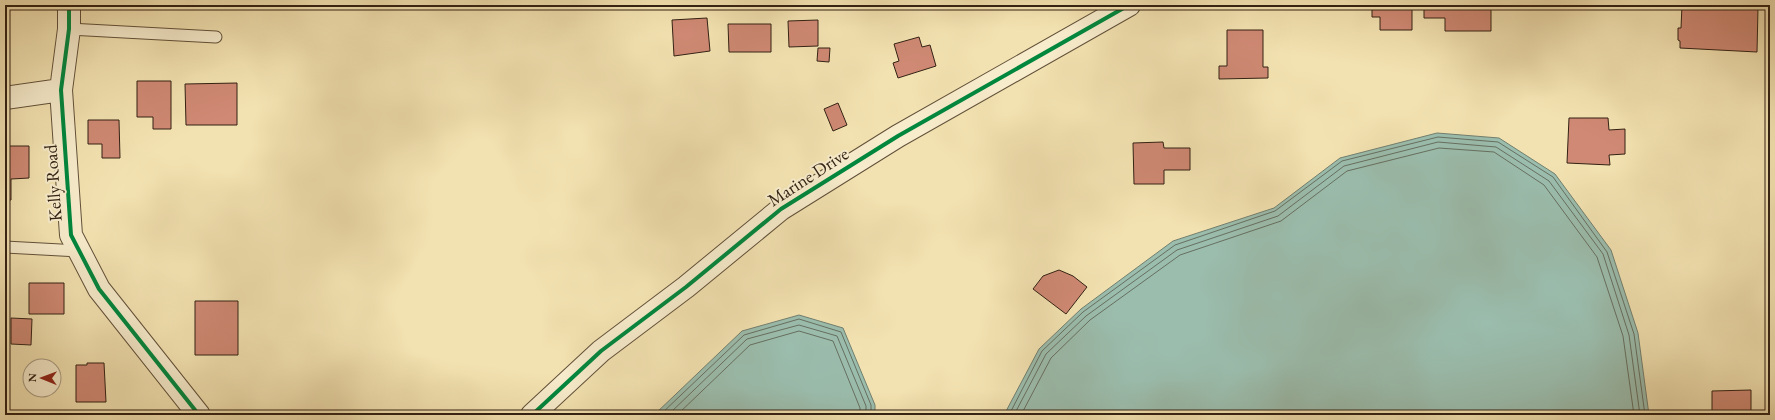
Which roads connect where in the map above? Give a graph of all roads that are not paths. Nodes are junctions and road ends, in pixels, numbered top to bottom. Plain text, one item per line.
1 (69, 5) edge
2 (1129, 5) edge
3 (69, 29) junction
4 (216, 37) dead end
5 (61, 90) junction
6 (5, 98) edge
7 (5, 247) edge
8 (79, 251) junction
9 (199, 415) edge
10 (532, 415) edge

1 - 3 street, Kelly Road
2 - 10 street, Marine Drive
3 - 4 lane
3 - 5 street, Kelly Road
5 - 6 street
5 - 8 street, Kelly Road
7 - 8 lane
8 - 9 street, Kelly Road

